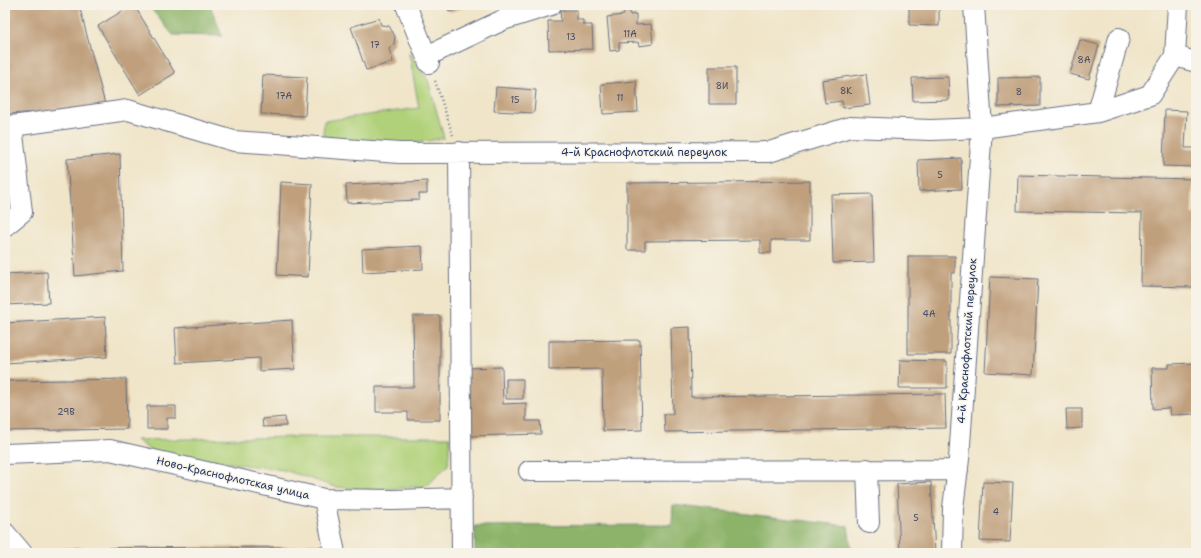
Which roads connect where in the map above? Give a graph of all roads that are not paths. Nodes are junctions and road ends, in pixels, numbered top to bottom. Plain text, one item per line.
1 (406, 5) edge
2 (551, 5) edge
3 (974, 5) edge
4 (1178, 5) edge
5 (1118, 38) dead end
6 (1175, 56) junction
7 (1196, 62) edge
8 (1098, 112) junction
9 (9, 126) edge
10 (982, 128) junction
11 (459, 152) junction
12 (5, 226) edge
13 (5, 454) edge
14 (867, 469) junction
15 (958, 470) junction
16 (529, 471) dead end
17 (462, 498) junction
18 (324, 499) junction
19 (869, 523) dead end
20 (5, 534) edge
21 (22, 553) edge
22 (335, 553) edge
23 (462, 553) edge
24 (952, 553) edge

1 - 2 street
3 - 10 street
4 - 6 street
5 - 8 street
6 - 7 street
6 - 8 street, 4-й Краснофлотский переулок
8 - 10 street, 4-й Краснофлотский переулок
9 - 11 street, 4-й Краснофлотский переулок
9 - 12 street
10 - 11 street, 4-й Краснофлотский переулок
10 - 15 street, 4-й Краснофлотский переулок
11 - 17 street
13 - 18 street, Ново-Краснофлотская улица
14 - 15 street
14 - 16 street
14 - 19 street
15 - 24 street, 4-й Краснофлотский переулок
17 - 18 street, Ново-Краснофлотская улица
17 - 23 street
18 - 22 street
20 - 21 street

